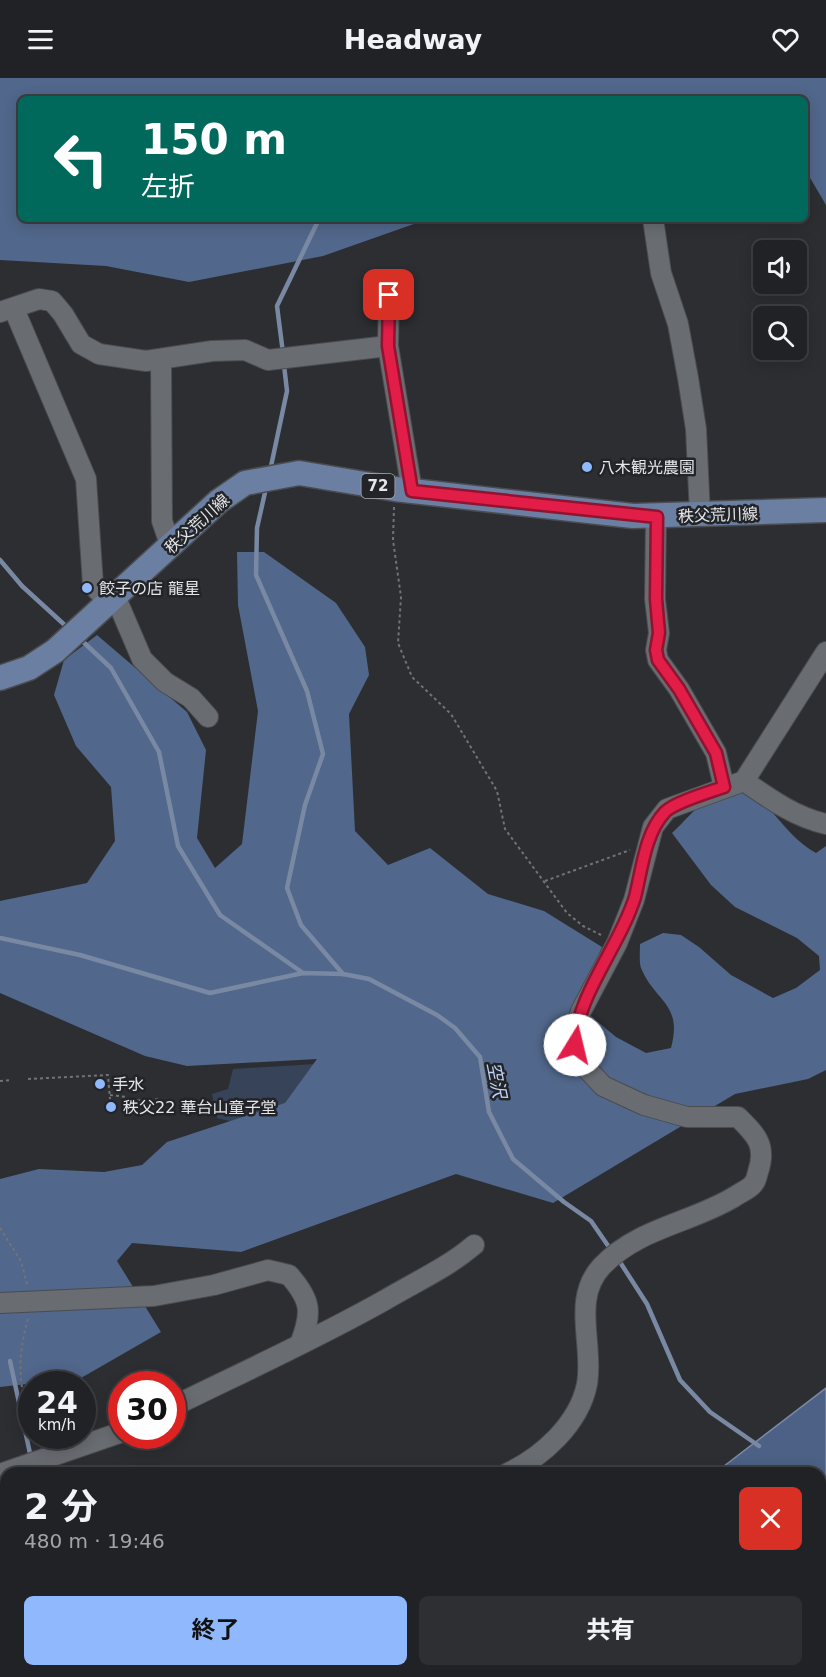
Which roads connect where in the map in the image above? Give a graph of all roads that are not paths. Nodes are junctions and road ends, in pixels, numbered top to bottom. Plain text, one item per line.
1 (653, 222) edge
2 (389, 295) dead end
3 (7, 311) edge
4 (388, 346) junction
5 (161, 359) junction
6 (404, 490) junction
7 (826, 510) edge
8 (700, 515) junction
9 (657, 517) junction
10 (171, 547) junction
11 (111, 599) junction
12 (826, 652) edge
13 (0, 678) edge
14 (208, 717) dead end
15 (744, 781) junction
16 (724, 787) junction
17 (826, 824) edge
18 (474, 1245) dead end
19 (0, 1304) edge
20 (300, 1344) junction
21 (186, 1400) edge
22 (108, 1437) edge
23 (25, 1467) edge
24 (521, 1467) edge

1 - 8 street
2 - 4 street
3 - 5 street
3 - 11 street
4 - 5 street
4 - 6 street
5 - 10 street
6 - 9 main road, 秩父荒川線 / 72
6 - 10 main road, 秩父荒川線 / 72
7 - 8 main road, 秩父荒川線 / 72
8 - 9 main road, 秩父荒川線 / 72
9 - 16 street
10 - 11 main road, 秩父荒川線 / 72
11 - 13 main road, 秩父荒川線 / 72
11 - 14 street
12 - 15 street
15 - 16 street
15 - 17 street
16 - 24 street
18 - 20 street
19 - 20 street
20 - 21 street
22 - 23 street

